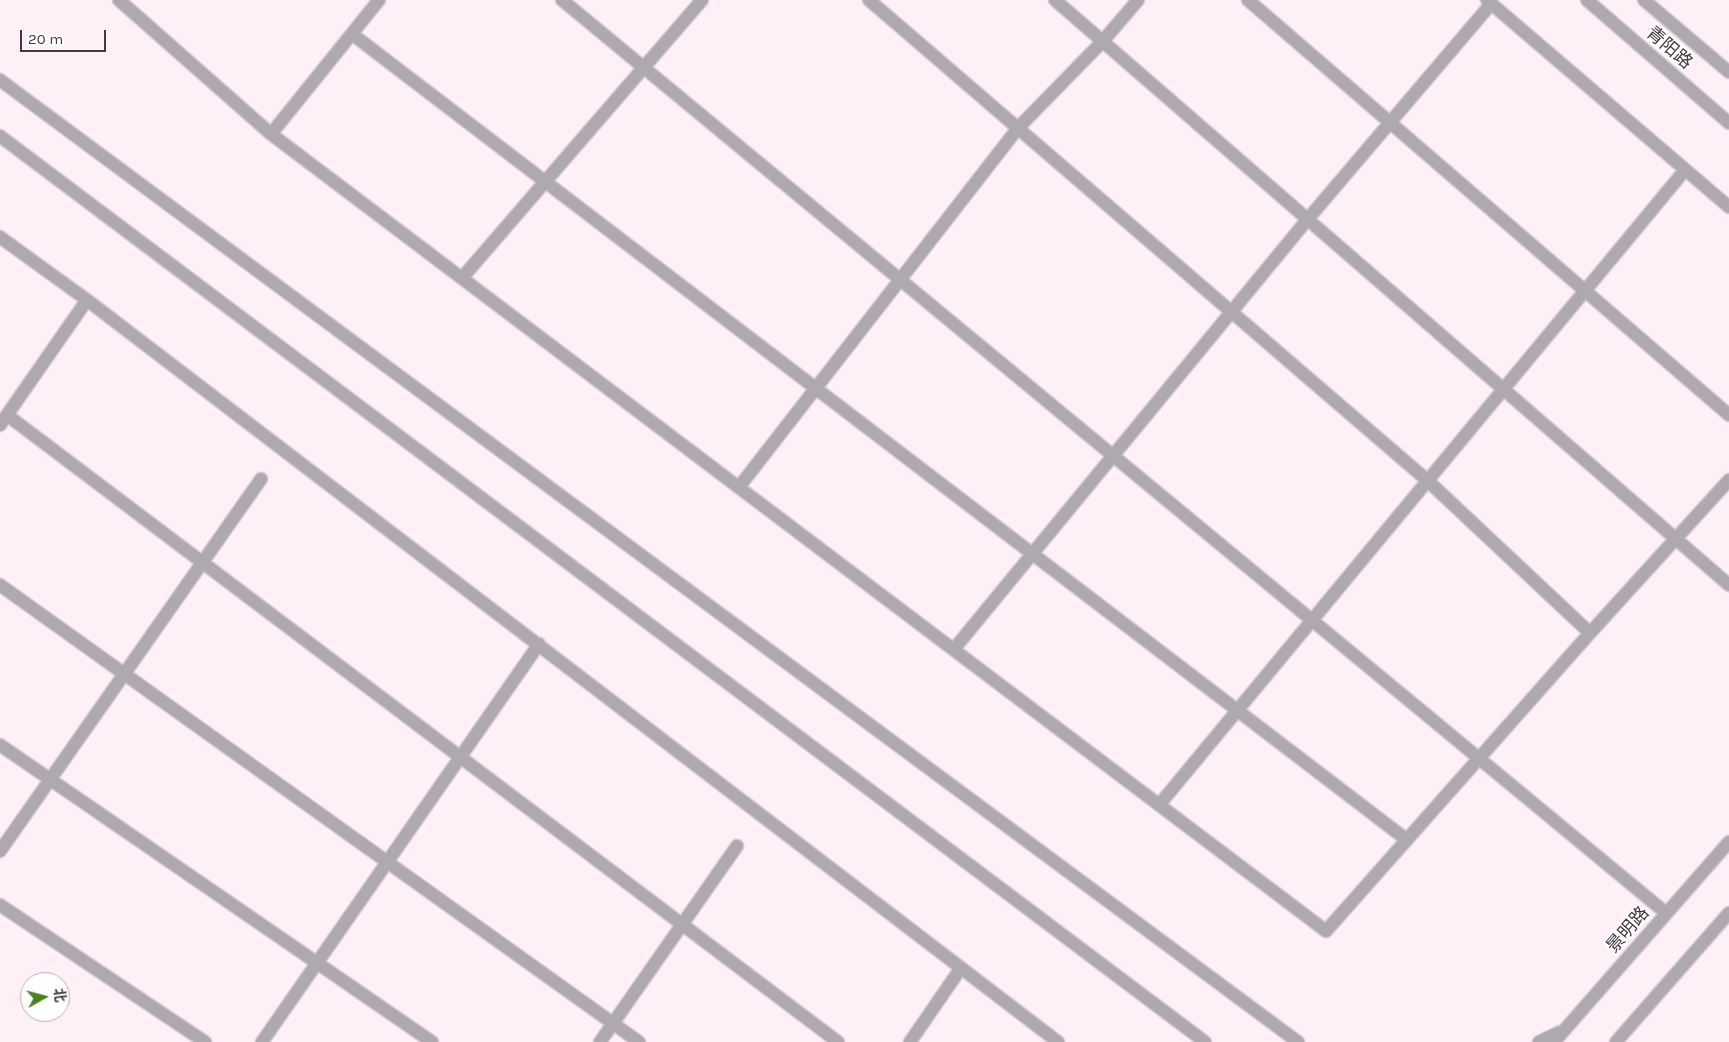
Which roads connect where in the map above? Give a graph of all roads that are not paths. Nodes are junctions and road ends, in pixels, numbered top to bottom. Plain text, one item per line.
1 (119, 0) edge
2 (379, 0) edge
3 (562, 0) edge
4 (702, 0) edge
5 (869, 0) edge
6 (1054, 0) edge
7 (1138, 0) edge
8 (1248, 0) edge
9 (1587, 0) edge
10 (1644, 0) edge
11 (1489, 2) edge
12 (352, 34) junction
13 (1102, 42) junction
14 (643, 67) junction
15 (1729, 72) edge
16 (0, 80) edge
17 (1390, 122) junction
18 (1729, 122) edge
19 (1018, 128) junction
20 (271, 134) junction
21 (0, 136) edge
22 (1685, 170) junction
23 (544, 181) junction
24 (1729, 208) edge
25 (1307, 220) junction
26 (0, 237) edge
27 (462, 278) junction
28 (901, 280) junction
29 (1586, 291) junction
30 (87, 300) junction
31 (1231, 312) junction
32 (816, 388) junction
33 (1503, 390) junction
34 (1729, 415) edge
35 (4, 420) edge
36 (1113, 455) junction
37 (261, 479) dead end
38 (1428, 480) junction
39 (1729, 480) edge
40 (739, 487) junction
41 (1676, 540) junction
42 (1032, 553) junction
43 (204, 563) junction
44 (0, 585) edge
45 (1729, 585) edge
46 (1312, 620) junction
47 (1590, 633) junction
48 (539, 644) junction
49 (954, 649) junction
50 (125, 674) junction
51 (1238, 710) junction
52 (0, 745) edge
53 (461, 757) junction
54 (1479, 758) junction
55 (50, 780) junction
56 (1159, 805) junction
57 (1407, 840) junction
58 (1729, 842) edge
59 (737, 846) dead end
60 (0, 851) edge
61 (388, 862) junction
62 (0, 905) edge
63 (1666, 913) junction
64 (1729, 913) edge
65 (682, 924) junction
66 (317, 963) junction
67 (961, 968) junction
68 (613, 1024) junction
69 (1564, 1030) junction
70 (205, 1042) edge
71 (262, 1042) edge
72 (432, 1042) edge
73 (600, 1042) edge
74 (638, 1042) edge
75 (838, 1042) edge
76 (910, 1042) edge
77 (1058, 1042) edge
78 (1205, 1042) edge
79 (1298, 1042) edge
80 (1539, 1042) edge
81 (1554, 1042) edge
82 (1616, 1042) edge

1 - 20 street
2 - 12 street
3 - 14 street
4 - 14 street
5 - 19 street
6 - 13 street
7 - 13 street
8 - 17 street
9 - 18 street, 青阳路
10 - 15 street, 青阳路
11 - 17 street
11 - 22 street
12 - 20 street
12 - 23 street
13 - 19 street
13 - 25 street
14 - 23 street
14 - 28 street
16 - 79 street
17 - 25 street
17 - 29 street
19 - 28 street
19 - 31 street
20 - 27 street
21 - 78 street
22 - 24 street
22 - 29 street
23 - 27 street
23 - 32 street
25 - 31 street
25 - 33 street
26 - 30 street
27 - 40 street
28 - 32 street
28 - 36 street
29 - 33 street
29 - 34 street
30 - 35 street
30 - 48 street
31 - 36 street
31 - 38 street
32 - 40 street
32 - 42 street
33 - 38 street
33 - 41 street
35 - 43 street
36 - 42 street
36 - 46 street
37 - 43 street
38 - 46 street
38 - 47 street
39 - 41 street
40 - 49 street
41 - 45 street
41 - 47 street
42 - 49 street
42 - 51 street
43 - 50 street
43 - 53 street
44 - 50 street
46 - 51 street
46 - 54 street
47 - 54 street
48 - 53 street
48 - 67 street
49 - 56 street
50 - 55 street
50 - 61 street
51 - 56 street
51 - 57 street
52 - 55 street
53 - 61 street
53 - 65 street
54 - 57 street
54 - 63 street
55 - 60 street
55 - 66 street
56 - 57 street
58 - 63 street, 景明路
59 - 65 street
61 - 66 street
61 - 68 street
62 - 70 street
63 - 69 street, 景明路
64 - 82 street
65 - 68 street
65 - 75 street
66 - 71 street
66 - 72 street
67 - 76 street
67 - 77 street
68 - 73 street
68 - 74 street
69 - 80 street
69 - 81 street, 景明路

